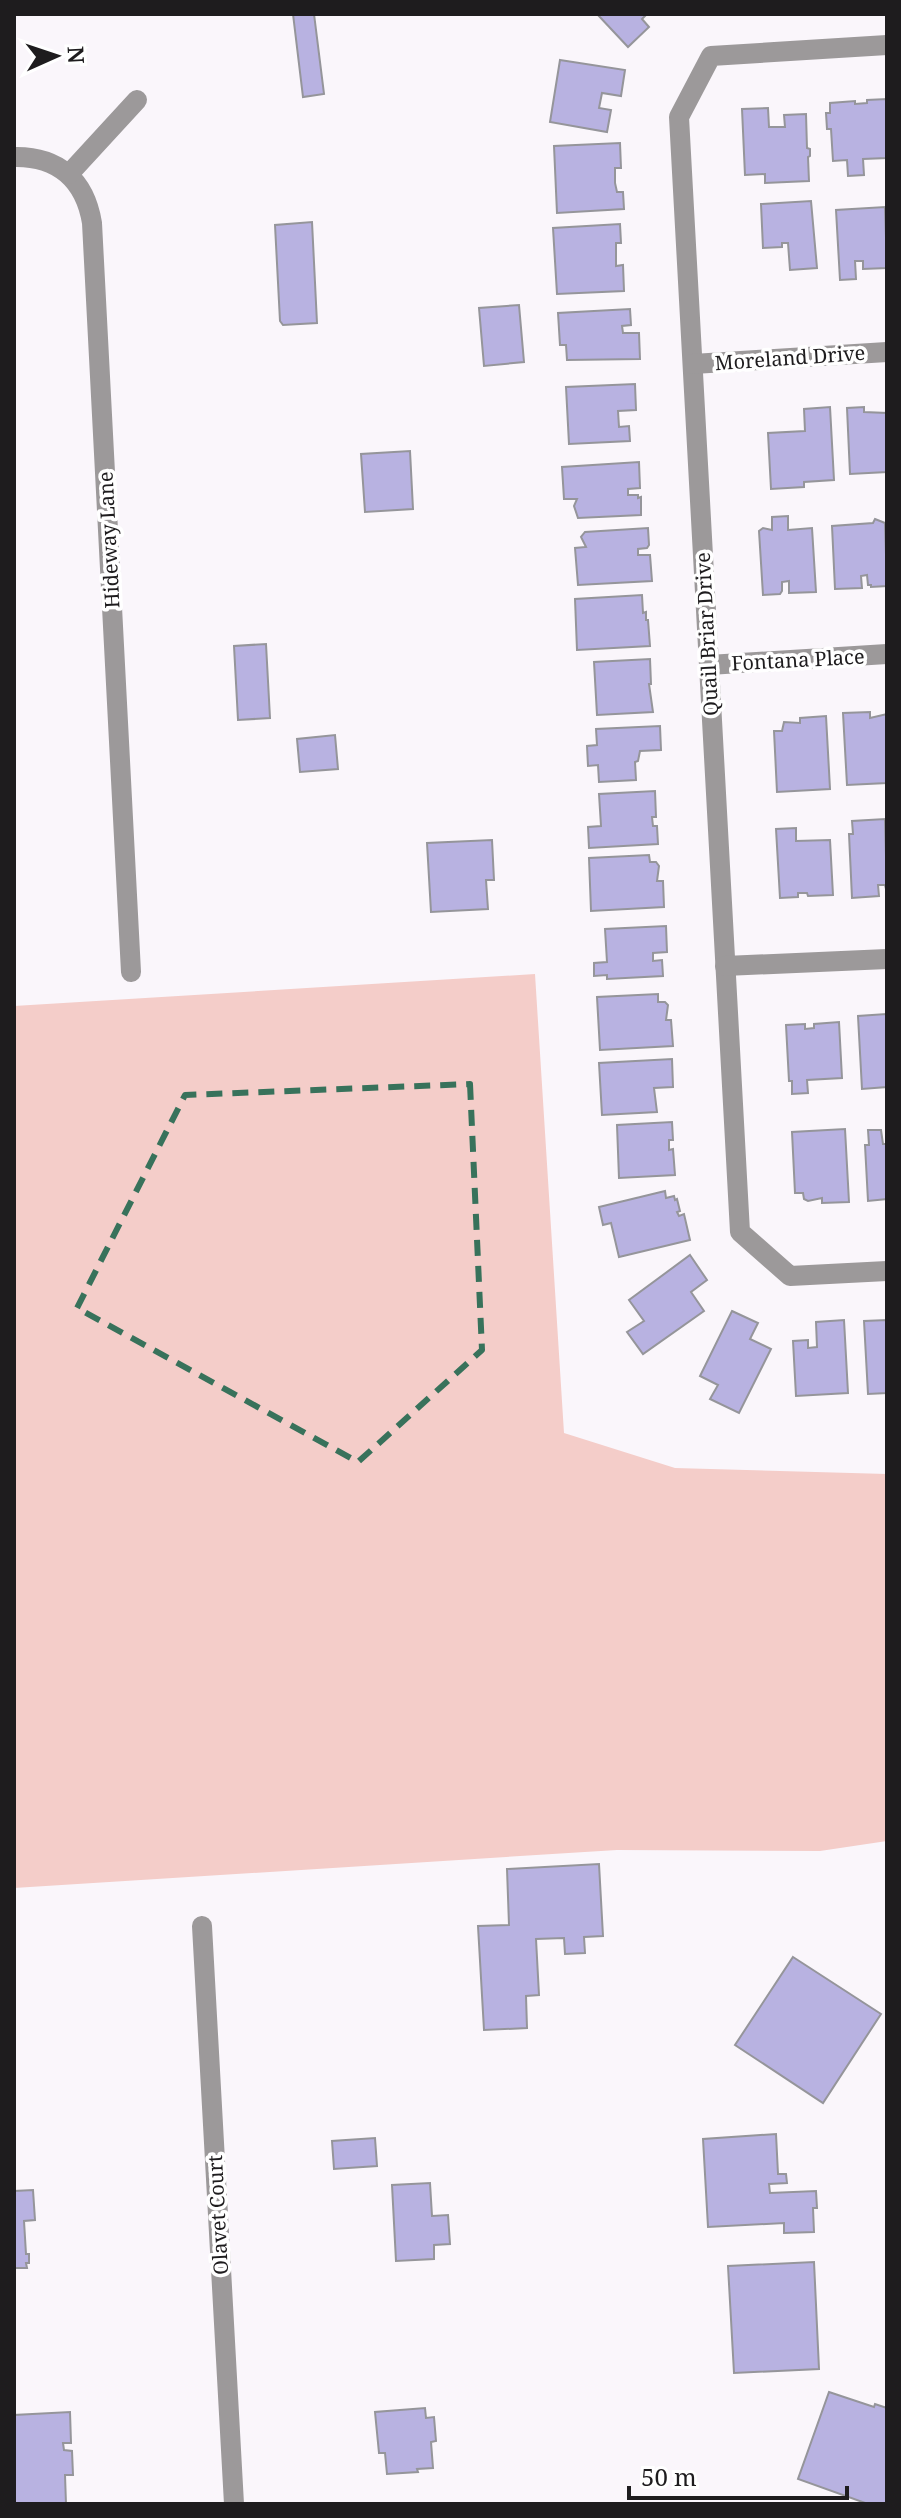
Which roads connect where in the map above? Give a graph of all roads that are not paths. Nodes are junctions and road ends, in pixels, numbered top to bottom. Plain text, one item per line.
1 (887, 45) edge
2 (137, 100) dead end
3 (14, 157) edge
4 (69, 174) junction
5 (887, 352) edge
6 (693, 364) junction
7 (887, 654) edge
8 (709, 665) junction
9 (887, 959) edge
10 (725, 966) junction
11 (131, 972) dead end
12 (887, 1271) edge
13 (202, 1926) dead end
14 (234, 2504) edge

1 - 6 street, Quail Briar Drive
2 - 4 street
3 - 4 street
4 - 11 street, Hideway Lane
5 - 6 street, Moreland Drive
6 - 8 street, Quail Briar Drive
7 - 8 street, Fontana Place
8 - 10 street, Quail Briar Drive
9 - 10 street
10 - 12 street, Quail Briar Drive
13 - 14 street, Olavet Court

